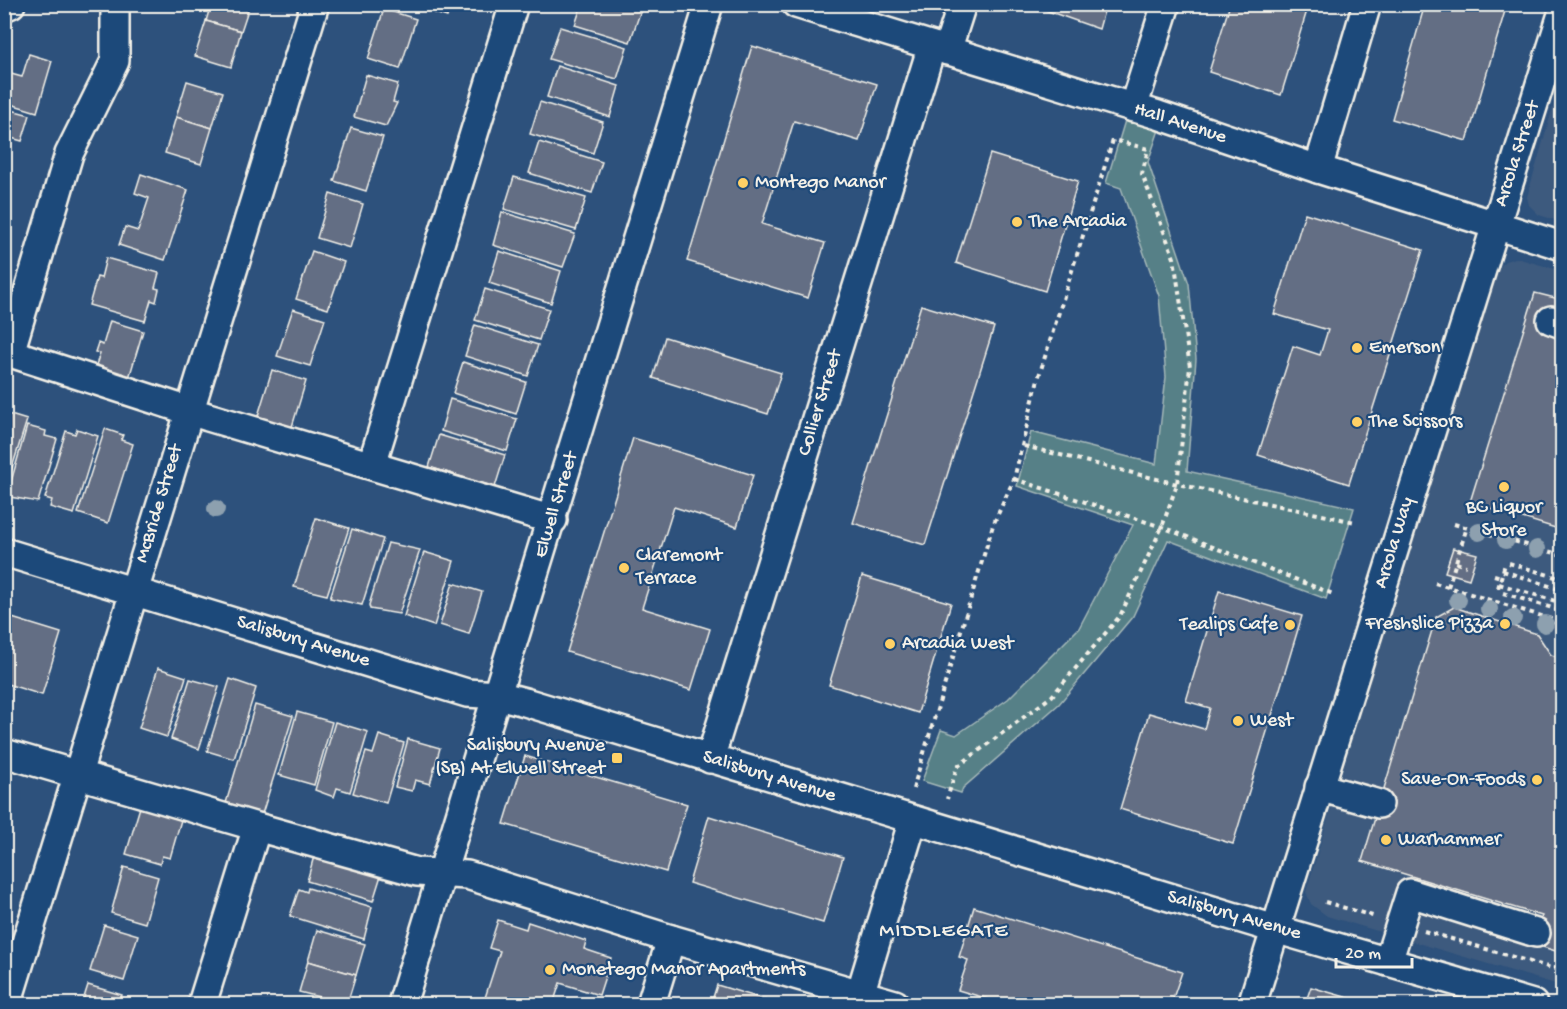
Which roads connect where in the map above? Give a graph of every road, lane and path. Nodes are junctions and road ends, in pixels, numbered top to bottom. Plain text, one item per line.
1 (11, 4) edge
2 (115, 4) edge
3 (315, 4) edge
4 (514, 4) edge
5 (709, 4) edge
6 (796, 4) edge
7 (962, 4) edge
8 (1166, 4) edge
9 (1367, 4) edge
10 (4, 8) edge
11 (1563, 14) edge
12 (939, 49) junction
13 (1133, 108) junction
14 (1318, 169) junction
15 (1496, 225) junction
16 (1563, 246) edge
17 (7, 352) edge
18 (190, 410) junction
19 (1024, 446) junction
20 (372, 464) junction
21 (1014, 479) junction
22 (1177, 484) junction
23 (553, 520) junction
24 (1355, 522) dead end
25 (1454, 524) dead end
26 (1162, 527) junction
27 (1467, 527) junction
28 (4, 552) edge
29 (1563, 555) edge
30 (1456, 563) junction
31 (1466, 566) dead end
32 (1494, 574) dead end
33 (1502, 574) junction
34 (1563, 579) edge
35 (1435, 584) dead end
36 (1448, 587) junction
37 (1563, 590) edge
38 (132, 591) junction
39 (1503, 593) dead end
40 (1333, 594) dead end
41 (1563, 603) edge
42 (1563, 611) edge
43 (1563, 627) edge
44 (498, 695) junction
45 (4, 753) edge
46 (710, 759) junction
47 (77, 775) junction
48 (1319, 788) junction
49 (913, 789) dead end
50 (947, 799) dead end
51 (1379, 804) dead end
52 (913, 820) junction
53 (257, 827) junction
54 (443, 873) junction
55 (1325, 902) dead end
56 (1400, 924) junction
57 (1275, 929) junction
58 (1536, 933) dead end
59 (671, 939) junction
60 (1388, 962) junction
61 (1563, 971) edge
62 (859, 999) edge
63 (7, 1005) edge
64 (202, 1005) edge
65 (402, 1005) edge
66 (651, 1005) edge
67 (895, 1005) edge
68 (1252, 1005) edge
69 (1533, 1005) edge

1 - 10 street
2 - 17 street
3 - 18 street, McBride Street
4 - 20 street
5 - 23 street, Elwell Street
6 - 12 street, Hall Avenue
7 - 12 street, Collier Street
8 - 13 street
9 - 14 street
11 - 15 street, Arcola Street
12 - 13 street, Hall Avenue
12 - 46 street, Collier Street
13 - 14 street, Hall Avenue
14 - 15 street, Hall Avenue
15 - 16 street, Hall Avenue
15 - 48 street, Arcola Way
17 - 18 street
18 - 20 street
18 - 38 street, McBride Street
19 - 21 path
19 - 22 path
19 - 22 path
20 - 23 street
21 - 26 path
21 - 49 path
22 - 24 path
22 - 26 path
23 - 44 street, Elwell Street
25 - 27 path
26 - 40 path
26 - 50 path
27 - 29 path
27 - 30 path
28 - 38 street, Salisbury Avenue
30 - 31 path
30 - 36 path
32 - 33 path
33 - 34 path
33 - 37 path
33 - 41 path
35 - 36 path
36 - 43 path
38 - 44 street, Salisbury Avenue
38 - 47 street, McBride Street
39 - 42 path
44 - 46 street, Salisbury Avenue
44 - 54 street, Elwell Street
45 - 47 street
46 - 52 street, Salisbury Avenue
47 - 53 street
47 - 63 street, McBride Street
48 - 51 street
48 - 57 street, Arcola Way
52 - 57 street, Salisbury Avenue
52 - 62 street
53 - 54 street
53 - 64 street
54 - 59 street
54 - 65 street, Elwell Street
55 - 56 path
56 - 58 street
56 - 60 street
56 - 61 path
57 - 60 street, Salisbury Avenue
57 - 68 street
59 - 62 street
59 - 66 street
60 - 69 street, Salisbury Avenue
62 - 67 street

